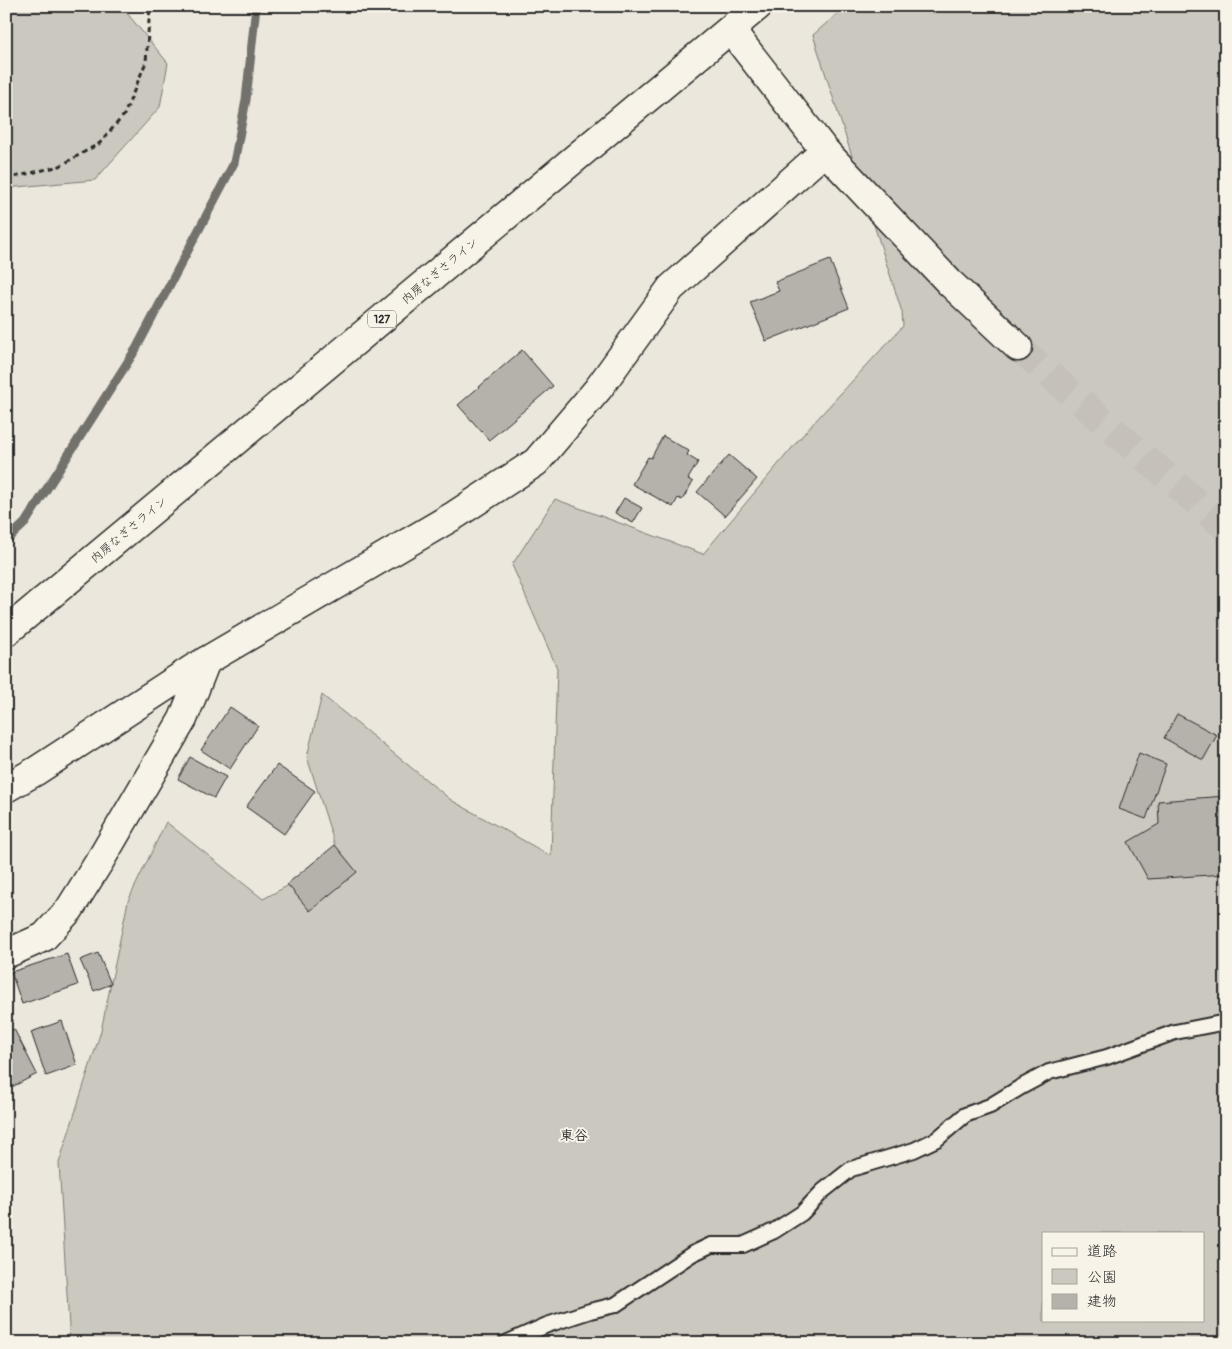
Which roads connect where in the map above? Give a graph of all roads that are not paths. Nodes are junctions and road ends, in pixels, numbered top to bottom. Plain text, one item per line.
1 (758, 6) edge
2 (731, 30) junction
3 (825, 151) junction
4 (1018, 348) tunnel mouth
5 (6, 632) edge
6 (206, 661) junction
7 (6, 788) edge
8 (6, 954) edge
9 (1226, 1022) edge
10 (506, 1343) edge

1 - 2 main road, 内房なぎさライン / 127
2 - 3 main road
2 - 5 main road, 内房なぎさライン / 127
3 - 4 main road
3 - 6 main road
6 - 7 main road
6 - 8 main road
9 - 10 lane

